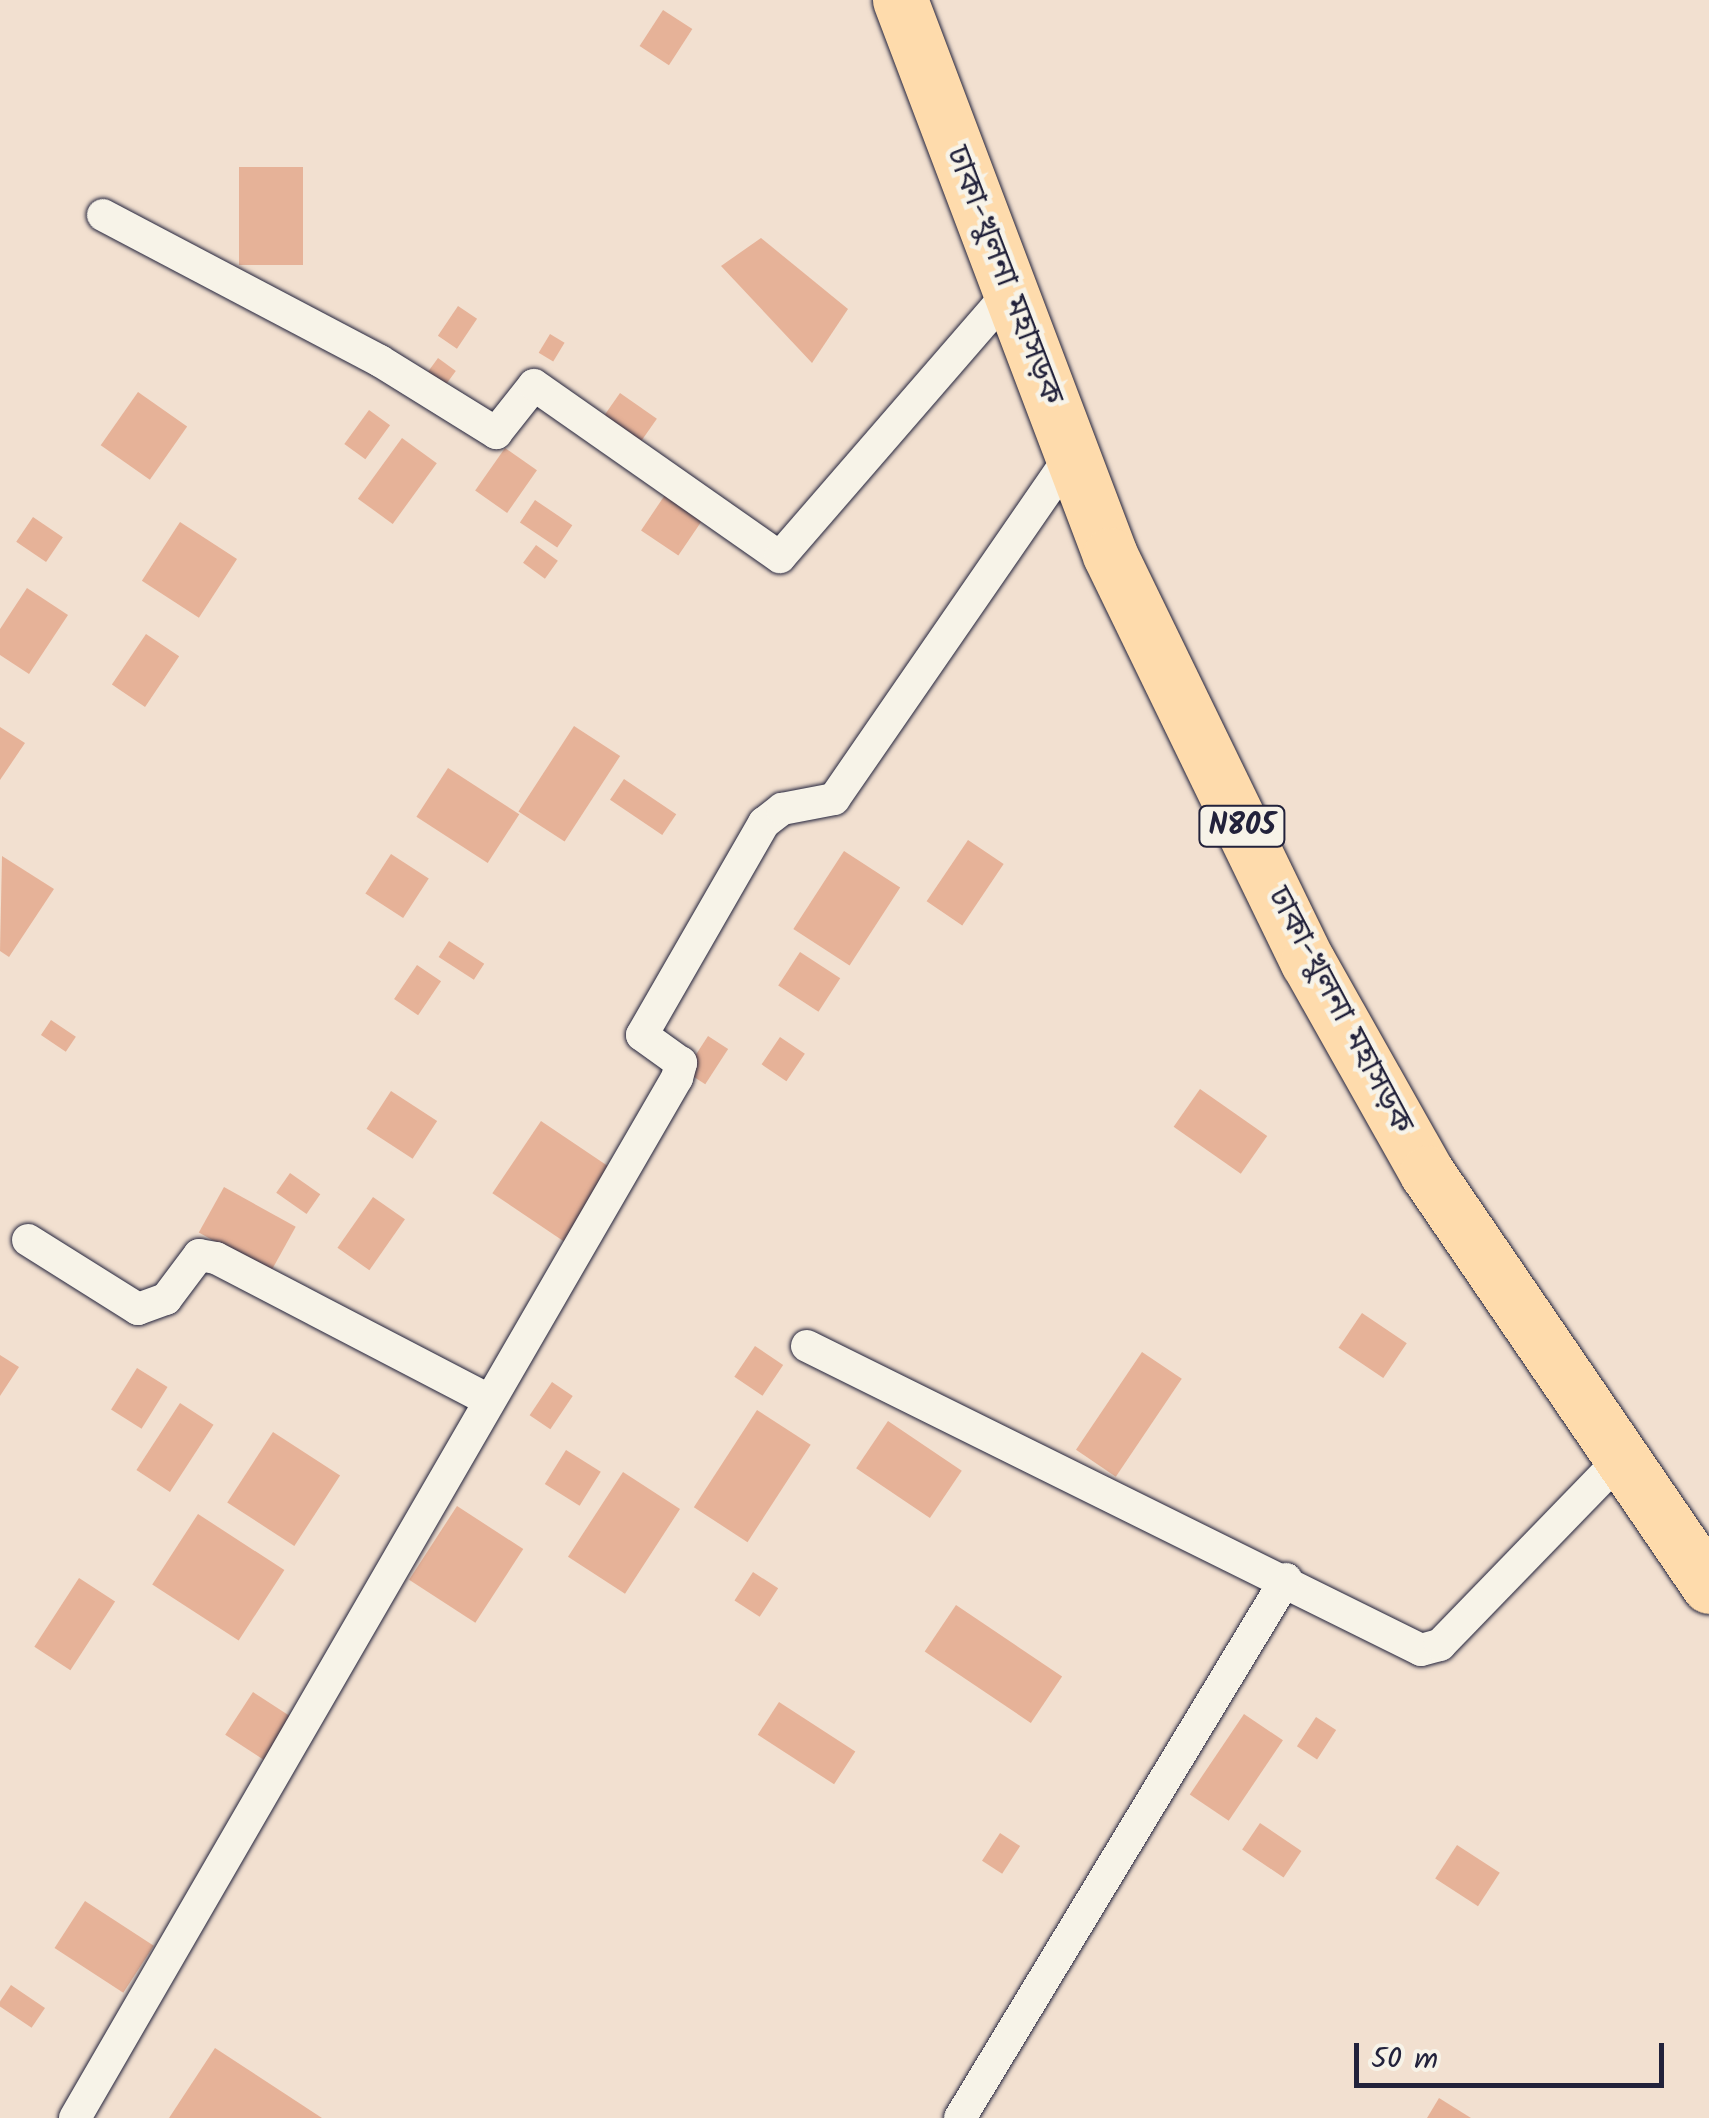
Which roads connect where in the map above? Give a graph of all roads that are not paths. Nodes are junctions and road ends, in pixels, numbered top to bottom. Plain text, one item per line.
1 (900, 0) edge
2 (102, 215) dead end
3 (1008, 294) junction
4 (1072, 456) junction
5 (28, 1240) dead end
6 (807, 1346) dead end
7 (489, 1400) junction
8 (1618, 1461) junction
9 (1286, 1579) junction
10 (1709, 1586) edge
11 (75, 2118) edge
12 (960, 2118) edge

1 - 3 highway, ঢাকা-খুলনা মহাসড়ক / N805
2 - 3 street
3 - 4 highway, ঢাকা-খুলনা মহাসড়ক / N805
4 - 7 street
4 - 8 highway, ঢাকা-খুলনা মহাসড়ক / N805
5 - 7 street
6 - 9 street
7 - 11 street
8 - 9 street
8 - 10 highway, ঢাকা-খুলনা মহাসড়ক / N805
9 - 12 street

